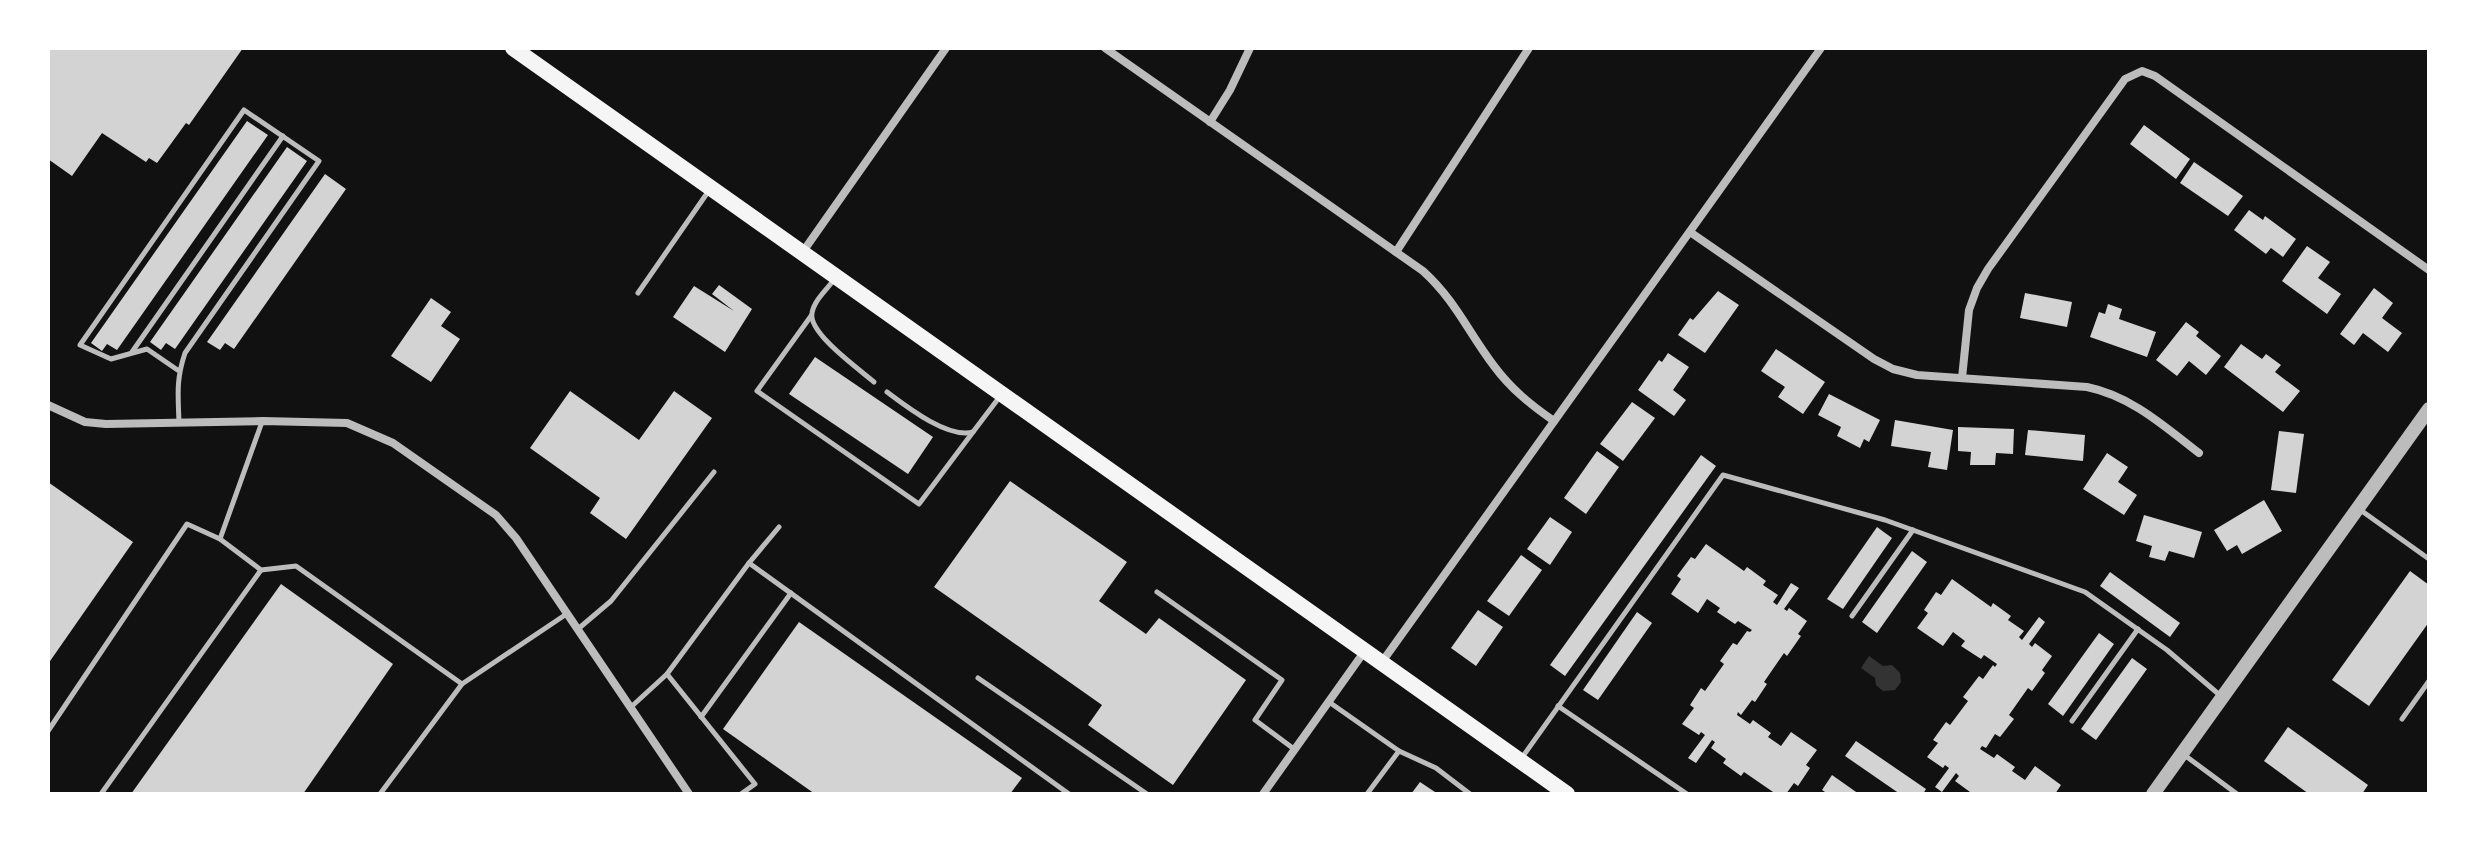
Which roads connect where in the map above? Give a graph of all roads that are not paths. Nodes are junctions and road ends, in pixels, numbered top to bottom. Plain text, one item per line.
1 (513, 48) edge
2 (946, 48) edge
3 (1105, 48) edge
4 (1250, 48) edge
5 (1529, 48) edge
6 (1821, 48) edge
7 (1210, 122) junction
8 (283, 136) junction
9 (711, 188) junction
10 (1690, 232) junction
11 (1396, 252) junction
12 (802, 253) junction
13 (2429, 270) edge
14 (836, 277) junction
15 (638, 293) dead end
16 (811, 316) junction
17 (131, 354) junction
18 (179, 371) junction
19 (1962, 378) junction
20 (874, 382) dead end
21 (887, 392) dead end
22 (1002, 394) junction
23 (48, 405) edge
24 (2429, 409) edge
25 (263, 421) junction
26 (1554, 421) junction
27 (179, 422) junction
28 (973, 432) junction
29 (2199, 453) dead end
30 (714, 472) dead end
31 (2358, 509) junction
32 (779, 527) dead end
33 (1913, 530) junction
34 (220, 539) junction
35 (2429, 559) edge
36 (749, 563) junction
37 (261, 570) junction
38 (1157, 592) dead end
39 (791, 593) junction
40 (568, 613) junction
41 (1852, 616) dead end
42 (578, 629) junction
43 (2138, 629) junction
44 (1364, 652) junction
45 (1381, 663) junction
46 (667, 674) junction
47 (978, 678) dead end
48 (2429, 681) edge
49 (462, 684) junction
50 (2222, 697) junction
51 (1329, 702) junction
52 (1558, 706) junction
53 (631, 707) junction
54 (701, 717) junction
55 (2402, 719) dead end
56 (2072, 721) dead end
57 (48, 731) edge
58 (1294, 750) junction
59 (1399, 751) junction
60 (2182, 753) junction
61 (1520, 760) junction
62 (101, 794) edge
63 (380, 794) edge
64 (689, 794) edge
65 (741, 794) edge
66 (1069, 794) edge
67 (1147, 794) edge
68 (1263, 794) edge
69 (1367, 794) edge
70 (1470, 794) edge
71 (1567, 794) edge
72 (1687, 794) edge
73 (2153, 794) edge
74 (2237, 794) edge

1 - 9 main road
2 - 12 street
3 - 7 street
4 - 7 street
5 - 11 street
6 - 10 street
7 - 11 street
8 - 17 lane
8 - 17 lane
8 - 18 lane
9 - 12 main road
9 - 15 lane
10 - 19 street
10 - 26 street
11 - 26 street
12 - 14 main road
13 - 19 street
14 - 16 lane
14 - 22 main road
16 - 20 lane
16 - 28 lane
17 - 18 lane
18 - 27 lane
19 - 29 street
21 - 28 lane
22 - 28 lane
22 - 44 main road
23 - 27 street
24 - 31 street
25 - 27 street
25 - 34 lane
25 - 40 street
26 - 45 street
30 - 42 lane
31 - 35 lane
31 - 50 street
32 - 36 lane
33 - 41 lane
33 - 43 lane
33 - 52 lane
34 - 37 lane
34 - 57 lane
36 - 39 lane
36 - 46 lane
37 - 49 lane
37 - 62 lane
38 - 58 lane
39 - 54 lane
39 - 66 lane
40 - 42 street
40 - 49 lane
42 - 53 street
43 - 50 lane
43 - 56 lane
44 - 45 main road
44 - 51 street
45 - 61 main road
46 - 53 lane
46 - 54 lane
47 - 67 lane
48 - 55 lane
49 - 63 lane
50 - 60 street
51 - 58 street
51 - 59 lane
52 - 61 lane
52 - 72 lane
53 - 64 street
54 - 65 lane
58 - 68 street
59 - 69 lane
59 - 70 lane
60 - 73 street
60 - 74 lane
61 - 71 main road

